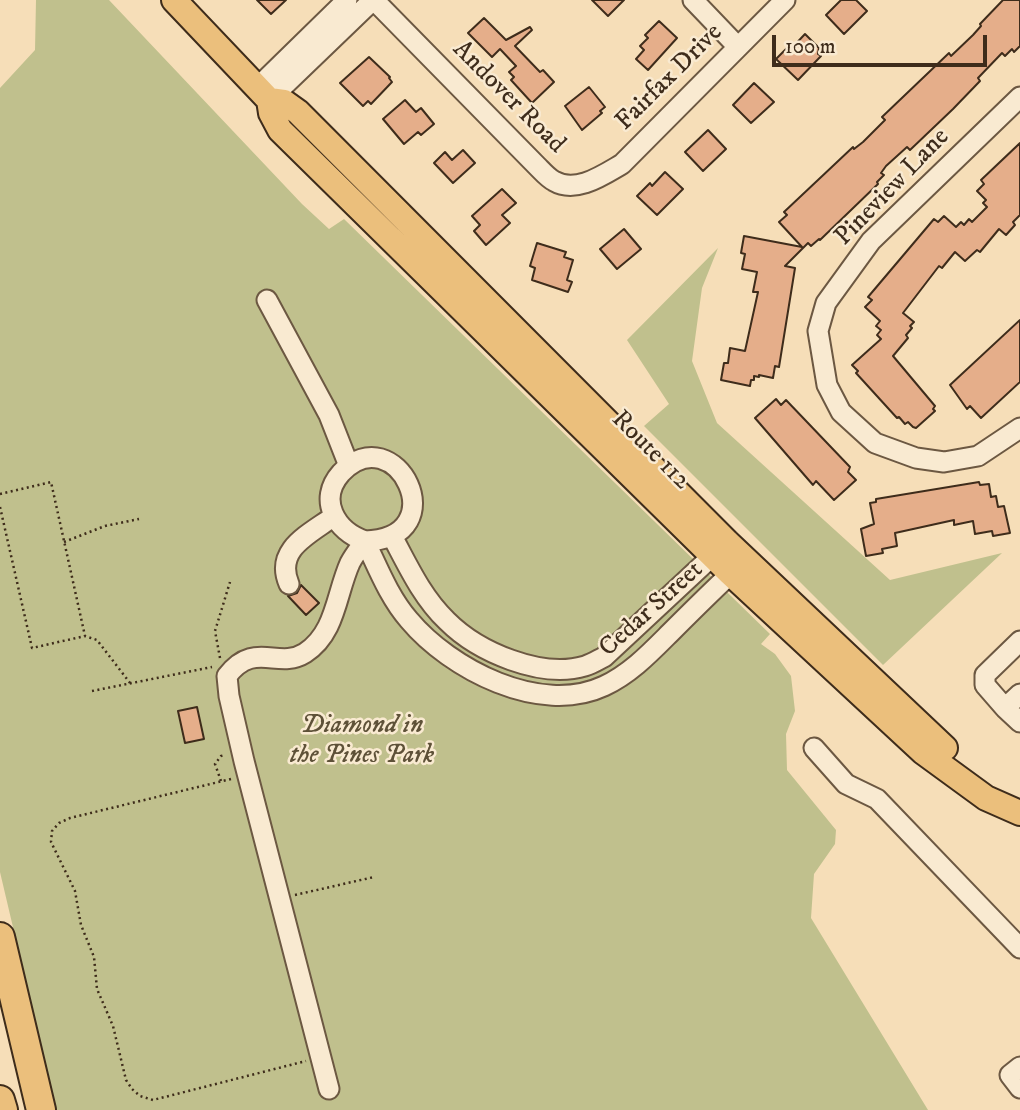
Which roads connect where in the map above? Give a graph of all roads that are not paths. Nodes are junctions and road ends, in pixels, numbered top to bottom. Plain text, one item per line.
1 (174, 0) edge
2 (347, 0) edge
3 (373, 0) edge
4 (693, 0) edge
5 (785, 0) edge
6 (738, 47) junction
7 (263, 94) junction
8 (1020, 97) edge
9 (622, 163) joint
10 (267, 300) dead end
11 (1020, 428) edge
12 (349, 466) junction
13 (334, 516) junction
14 (392, 536) junction
15 (365, 541) junction
16 (720, 549) junction
17 (738, 567) junction
18 (289, 584) dead end
19 (637, 627) junction
20 (1020, 641) edge
21 (656, 646) junction
22 (1013, 701) edge
23 (1020, 722) edge
24 (814, 748) dead end
25 (1020, 812) edge
26 (0, 937) edge
27 (1020, 948) edge
28 (1020, 1067) edge
29 (1020, 1088) edge
30 (329, 1089) dead end
31 (0, 1100) edge
32 (3, 1110) edge
33 (41, 1110) edge

1 - 7 main road, Route 112
2 - 7 street
3 - 7 street
3 - 9 street, Andover Road
4 - 6 street
5 - 6 street, Fairfax Drive
6 - 9 street, Fairfax Drive
7 - 16 main road, Route 112
8 - 11 street, Pineview Lane
10 - 12 street
12 - 13 street
12 - 14 street
13 - 15 street
13 - 18 street
14 - 15 street
14 - 19 street, Cedar Street
15 - 21 street, Cedar Street
15 - 30 street
16 - 17 main road, Route 112
16 - 19 street, Cedar Street
17 - 21 street, Cedar Street
17 - 25 main road, Route 112
19 - 21 street
20 - 22 street
22 - 23 street
24 - 27 street
26 - 33 highway
28 - 29 street
31 - 32 highway

